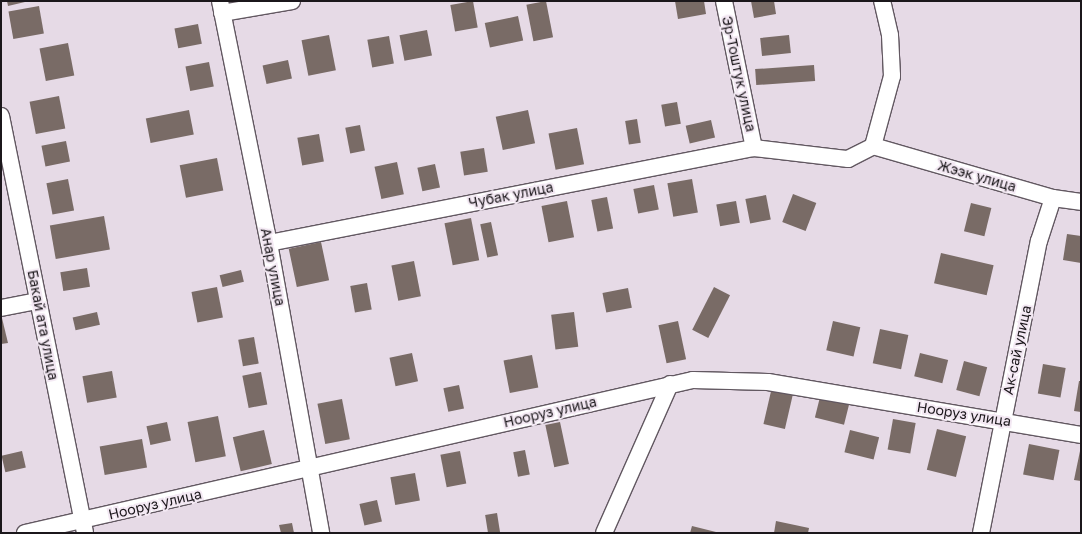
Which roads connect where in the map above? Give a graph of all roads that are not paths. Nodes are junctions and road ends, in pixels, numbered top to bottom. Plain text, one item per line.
1 (292, 1) edge
2 (724, 1) edge
3 (882, 1) edge
4 (221, 7) edge
5 (1, 116) edge
6 (873, 146) junction
7 (754, 148) junction
8 (1053, 198) junction
9 (1081, 202) edge
10 (269, 243) junction
11 (38, 302) junction
12 (1, 308) edge
13 (670, 384) junction
14 (1002, 420) junction
15 (1081, 435) edge
16 (310, 468) junction
17 (84, 527) edge
18 (25, 533) edge
19 (321, 533) edge
20 (604, 533) edge
21 (982, 533) edge

1 - 4 street
2 - 7 street, Эр-Тоштук улица
3 - 6 street
4 - 10 street, Анар улица
5 - 11 street, Бакай ата улица
6 - 7 street
6 - 8 street, Жээк улица
7 - 10 street, Чубак улица
8 - 9 street, Жээк улица
8 - 14 street, Ак-сай улица
10 - 16 street, Анар улица
11 - 12 street
11 - 17 street, Бакай ата улица
13 - 14 street, Нооруз улица
13 - 16 street, Нооруз улица
13 - 20 street
14 - 15 street, Нооруз улица
14 - 21 street, Ак-сай улица
16 - 17 street, Нооруз улица
16 - 19 street, Анар улица
17 - 18 street, Нооруз улица

